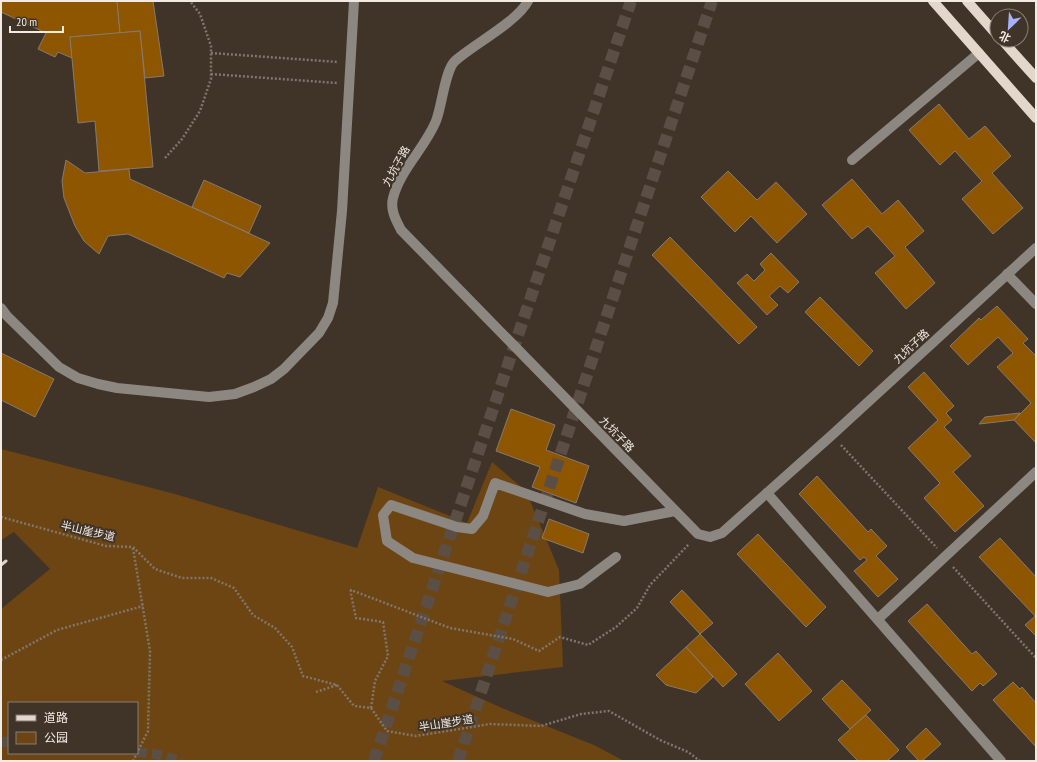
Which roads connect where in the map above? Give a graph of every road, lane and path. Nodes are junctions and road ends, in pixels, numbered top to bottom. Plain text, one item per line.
1 (190, 1) edge
2 (354, 1) edge
3 (528, 1) edge
4 (933, 1) edge
5 (967, 1) edge
6 (989, 26) edge
7 (1009, 48) edge
8 (211, 53) junction
9 (979, 53) junction
10 (350, 63) junction
11 (211, 74) junction
12 (1036, 78) edge
13 (349, 84) junction
14 (1036, 118) edge
15 (164, 158) dead end
16 (852, 160) dead end
17 (1036, 248) edge
18 (1007, 274) junction
19 (1036, 304) edge
20 (1, 308) edge
21 (1036, 472) edge
22 (767, 493) junction
23 (675, 511) junction
24 (1, 518) edge
25 (698, 534) junction
26 (133, 547) junction
27 (616, 557) dead end
28 (143, 606) junction
29 (878, 619) junction
30 (1, 660) edge
31 (337, 685) junction
32 (316, 692) dead end
33 (371, 708) junction
34 (138, 751) edge
35 (700, 761) edge
36 (1001, 761) edge

1 - 8 path
2 - 10 street
3 - 23 street, 九坑子路
4 - 9 main road
5 - 6 main road
7 - 12 main road
8 - 10 path
8 - 11 path
9 - 14 main road
9 - 16 street
10 - 13 street
11 - 13 path
11 - 15 path
13 - 20 street
17 - 18 street, 九坑子路
18 - 19 street
18 - 22 street, 九坑子路
21 - 29 street
22 - 25 street, 九坑子路
22 - 29 street
23 - 25 street, 九坑子路
23 - 27 street
24 - 26 path, 半山崖步道
25 - 33 path
26 - 28 path
26 - 31 path
28 - 30 path
28 - 34 path
29 - 36 street
31 - 32 path
31 - 33 path
33 - 35 path, 半山崖步道

